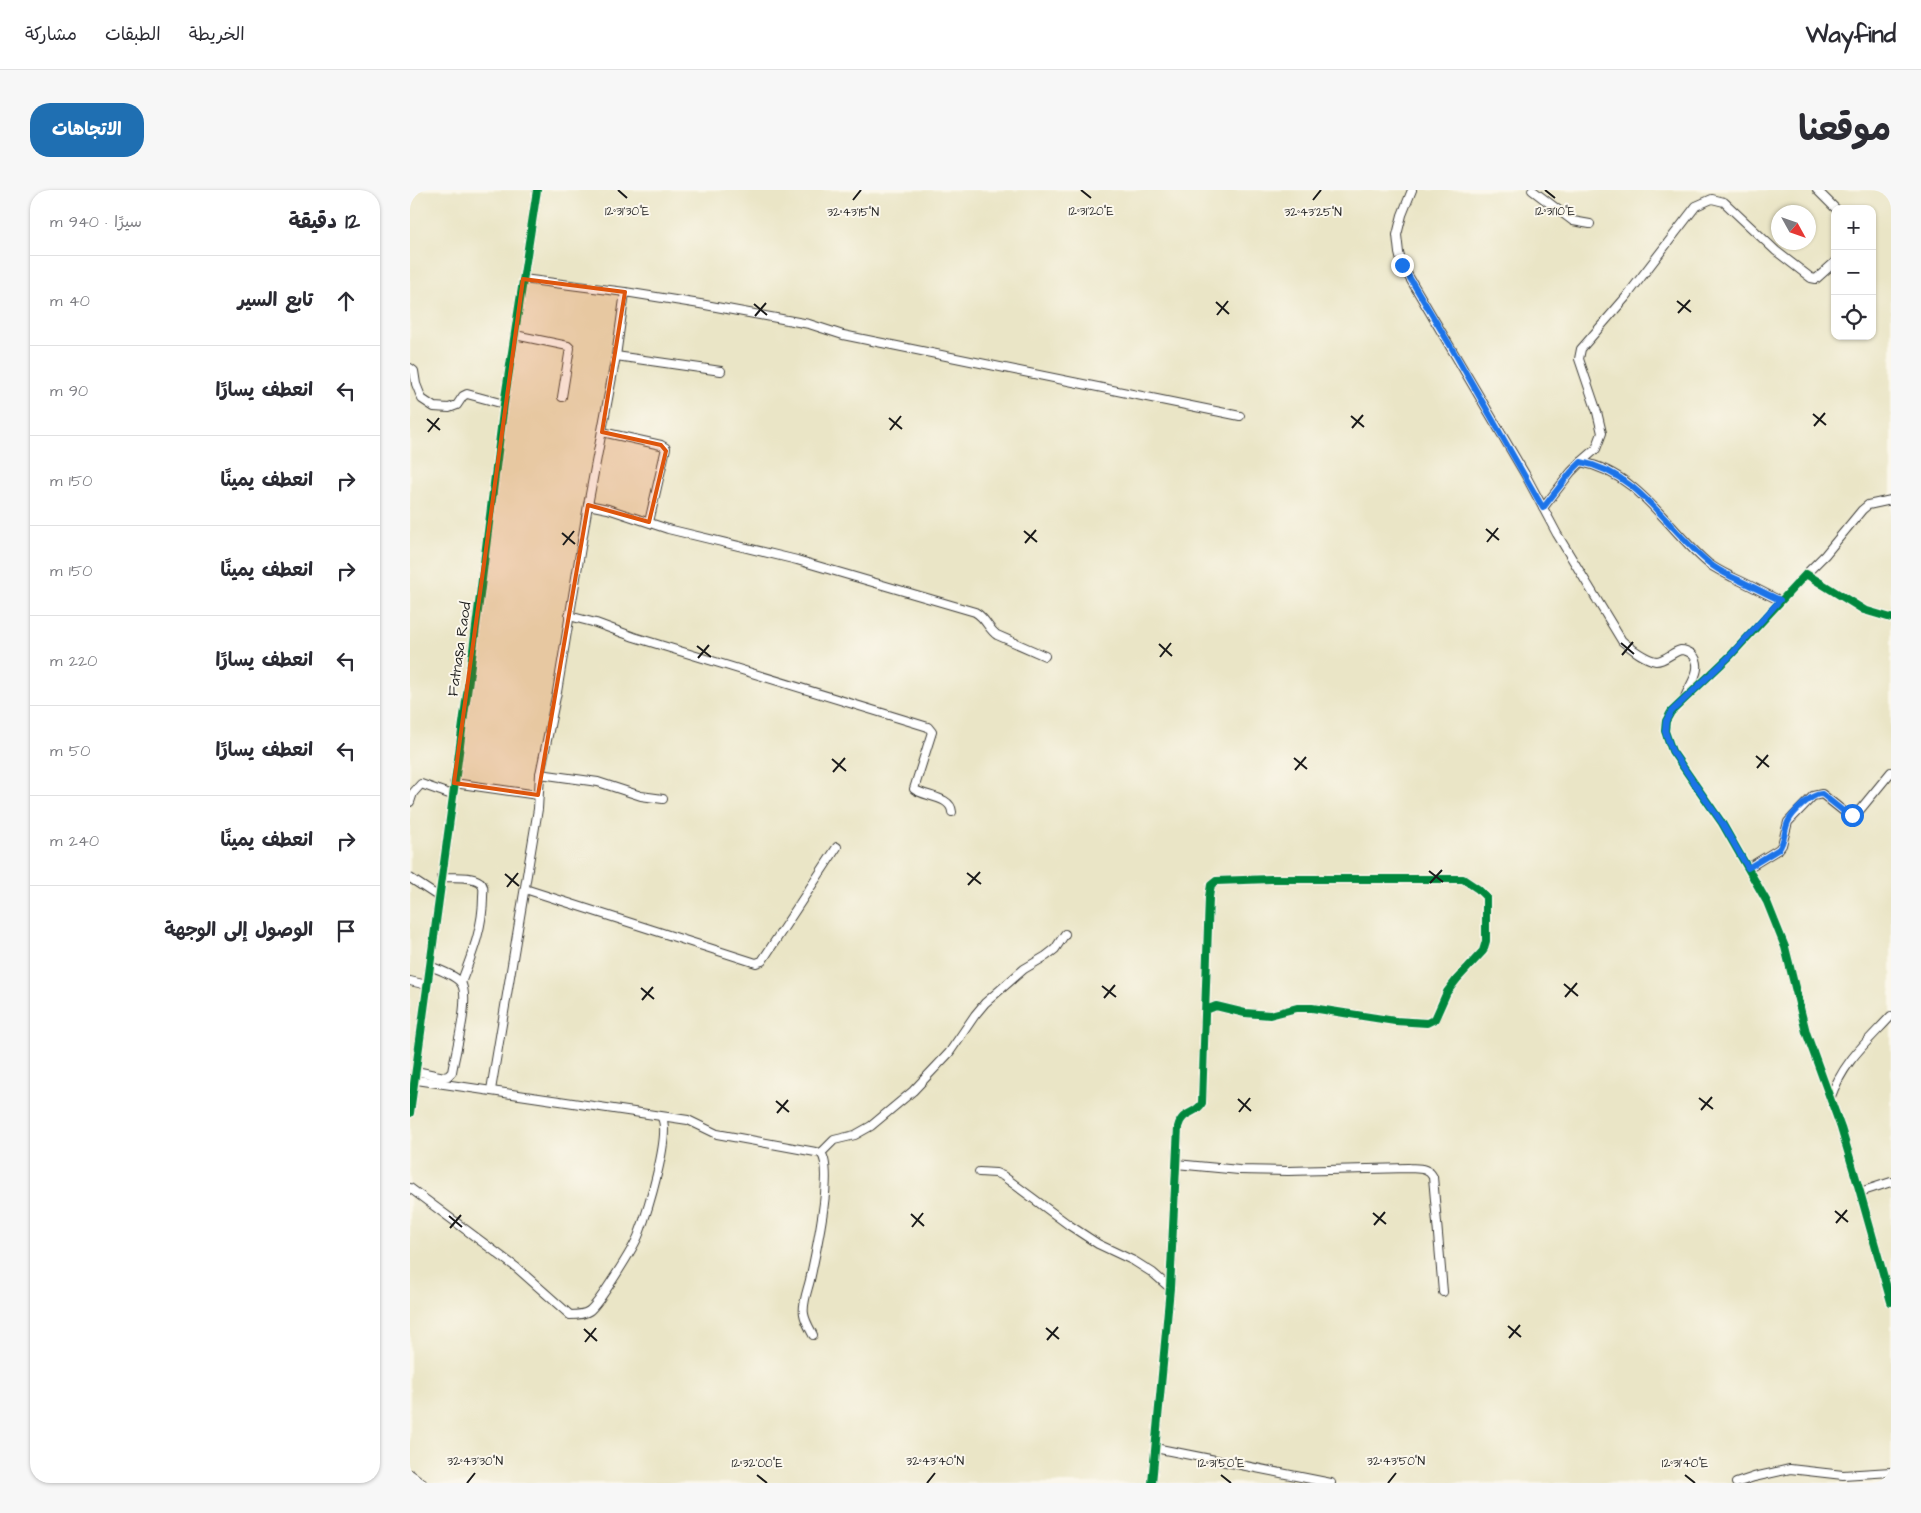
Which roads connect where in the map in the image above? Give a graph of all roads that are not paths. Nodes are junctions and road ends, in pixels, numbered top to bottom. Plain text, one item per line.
1 (536, 190) edge
2 (1412, 190) edge
3 (1532, 190) edge
4 (1816, 190) edge
5 (1832, 205) edge
6 (1590, 224) dead end
7 (1831, 266) edge
8 (523, 279) junction
9 (625, 292) junction
10 (514, 335) junction
11 (616, 356) junction
12 (410, 368) edge
13 (721, 371) dead end
14 (562, 397) dead end
15 (504, 404) junction
16 (1240, 416) dead end
17 (602, 432) junction
18 (1581, 462) junction
19 (1891, 500) edge
20 (588, 506) junction
21 (1543, 508) junction
22 (649, 522) junction
23 (1806, 574) junction
24 (1780, 600) junction
25 (569, 616) junction
26 (1891, 618) edge
27 (1045, 656) dead end
28 (1684, 700) junction
29 (1891, 772) edge
30 (540, 774) junction
31 (454, 783) junction
32 (452, 795) junction
33 (538, 795) junction
34 (663, 799) dead end
35 (410, 802) edge
36 (952, 812) dead end
37 (836, 847) dead end
38 (1748, 868) junction
39 (441, 877) junction
40 (410, 878) edge
41 (525, 889) junction
42 (439, 896) junction
43 (1066, 934) dead end
44 (430, 966) junction
45 (410, 981) edge
46 (461, 983) junction
47 (427, 985) junction
48 (1206, 1010) junction
49 (1891, 1016) edge
50 (416, 1071) junction
51 (412, 1079) edge
52 (491, 1090) junction
53 (1830, 1099) junction
54 (410, 1113) edge
55 (662, 1118) junction
56 (821, 1153) junction
57 (1176, 1164) junction
58 (979, 1172) dead end
59 (1891, 1182) edge
60 (410, 1188) edge
61 (1860, 1192) junction
62 (1170, 1288) junction
63 (1443, 1292) dead end
64 (1891, 1302) edge
65 (813, 1335) dead end
66 (1155, 1448) junction
67 (1891, 1472) edge
68 (410, 1474) edge
69 (422, 1483) edge
70 (1152, 1483) edge
71 (1332, 1483) edge
72 (1736, 1483) edge

1 - 8 street, Fatnaṣa Raod
2 - 21 street
3 - 6 street
4 - 5 street
7 - 18 street
8 - 9 street
8 - 10 street, Fatnaṣa Raod
9 - 11 street
9 - 16 street
10 - 14 street
10 - 15 street, Fatnaṣa Raod
11 - 13 street
11 - 17 street
12 - 15 street
15 - 31 street, Fatnaṣa Raod
17 - 20 street
17 - 22 street
18 - 21 street
18 - 24 street
19 - 23 street
20 - 22 street
20 - 25 street
21 - 28 street
22 - 27 street
23 - 24 street
23 - 26 street
24 - 28 street
25 - 30 street
25 - 36 street
28 - 38 street
29 - 38 street
30 - 33 street
30 - 34 street
31 - 32 street, Fatnaṣa Raod
31 - 33 street
32 - 35 street
32 - 39 street, Fatnaṣa Raod
33 - 41 street
37 - 41 street
38 - 53 street
39 - 42 street, Fatnaṣa Raod
39 - 46 street
40 - 42 street
41 - 52 street
42 - 44 street, Fatnaṣa Raod
43 - 56 street
44 - 46 street
44 - 47 street, Fatnaṣa Raod
45 - 47 street
46 - 50 street
47 - 50 street, Fatnaṣa Raod
48 - 48 street
48 - 57 street
49 - 53 street
50 - 51 street, Fatnaṣa Raod
51 - 52 street
51 - 54 street, Fatnaṣa Raod
52 - 55 street
53 - 61 street
55 - 56 street
55 - 60 street
56 - 65 street
57 - 62 street
57 - 63 street
58 - 62 street
59 - 61 street
61 - 64 street
62 - 66 street
66 - 70 street
66 - 71 street
67 - 72 street
68 - 69 street

